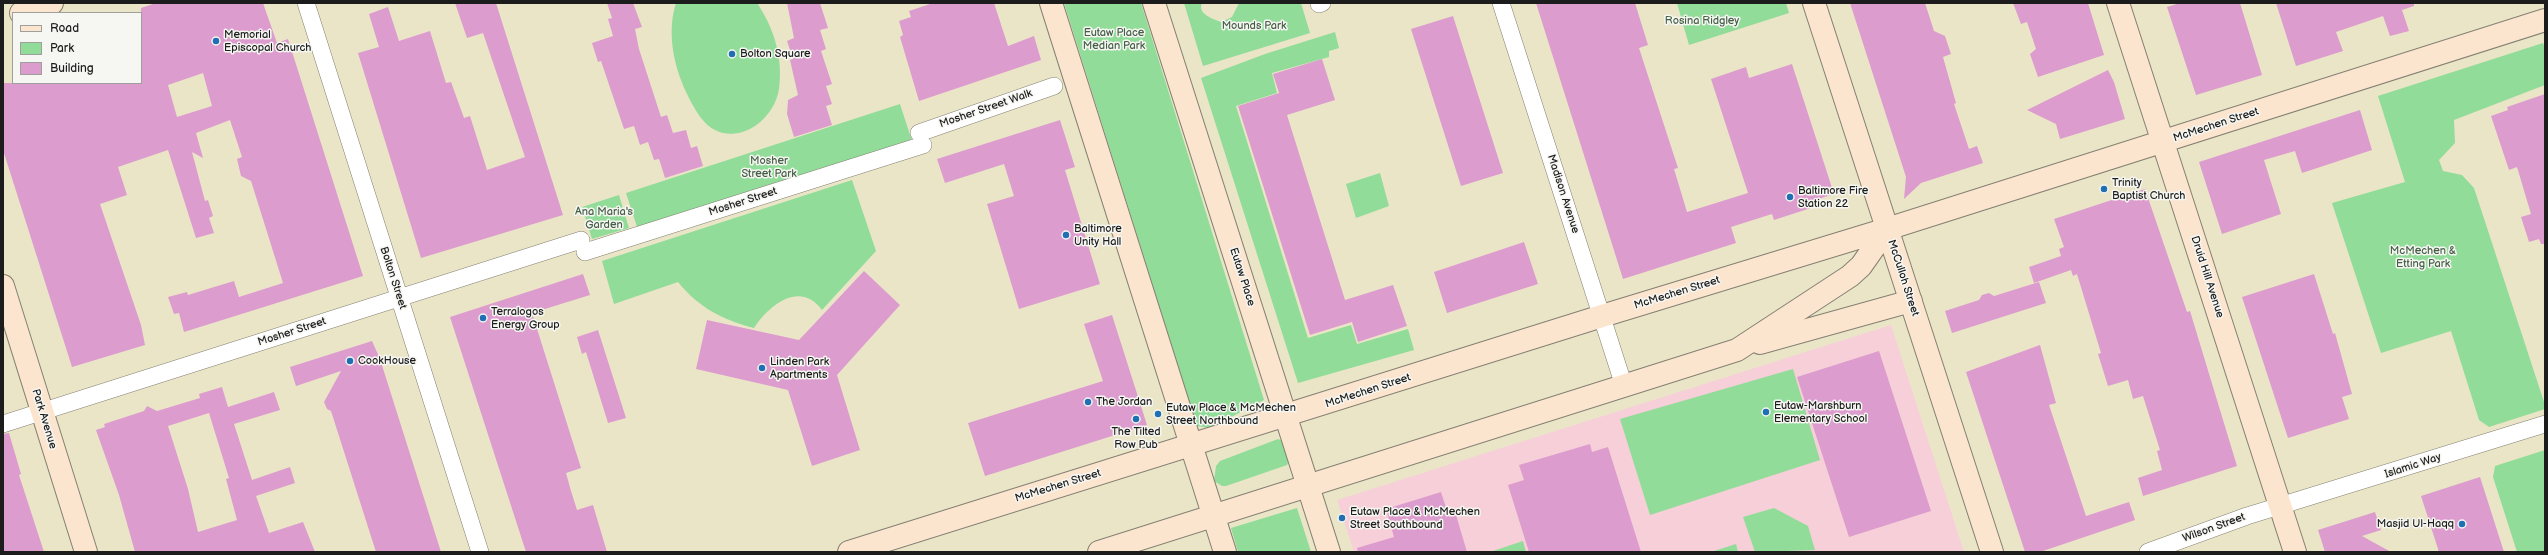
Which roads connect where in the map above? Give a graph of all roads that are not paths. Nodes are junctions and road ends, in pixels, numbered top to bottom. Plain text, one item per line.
1 (52, 3) edge
2 (306, 3) edge
3 (1052, 3) edge
4 (1154, 3) edge
5 (1501, 3) edge
6 (1814, 3) edge
7 (2118, 3) edge
8 (24, 12) edge
9 (2545, 20) edge
10 (1054, 86) dead end
11 (921, 139) joint
12 (2164, 141) junction
13 (1887, 229) junction
14 (3, 286) edge
15 (399, 298) junction
16 (1911, 301) junction
17 (1602, 316) junction
18 (1737, 350) junction
19 (1624, 386) junction
20 (42, 412) junction
21 (1286, 416) junction
22 (3, 424) edge
23 (2545, 424) edge
24 (1190, 446) junction
25 (1308, 484) junction
26 (2281, 507) junction
27 (1214, 515) junction
28 (86, 552) edge
29 (480, 552) edge
30 (849, 552) edge
31 (1099, 552) edge
32 (1225, 552) edge
33 (1329, 552) edge
34 (1992, 552) edge
35 (2148, 552) edge
36 (2295, 552) edge

1 - 8 street
2 - 15 street, Bolton Street
3 - 24 street
4 - 21 street, Eutaw Place
5 - 17 street, Madison Avenue
6 - 13 street, McCulloh Street
7 - 12 street, Druid Hill Avenue
9 - 12 street, McMechen Street
10 - 11 street, Mosher Street Walk
11 - 15 street, Mosher Street
12 - 13 street, McMechen Street
12 - 26 street, Druid Hill Avenue
13 - 16 street, McCulloh Street
13 - 17 street, McMechen Street
13 - 18 street
14 - 20 street, Park Avenue
15 - 20 street, Mosher Street
15 - 29 street, Bolton Street
16 - 18 street
16 - 34 street, McCulloh Street
17 - 19 street, Madison Avenue
17 - 21 street, McMechen Street
18 - 19 street
19 - 25 street
20 - 22 street, Mosher Street
20 - 28 street, Park Avenue
21 - 24 street, McMechen Street
21 - 25 street, Eutaw Place
23 - 26 street, Islamic Way
24 - 27 street
24 - 30 street, McMechen Street
25 - 27 street
25 - 33 street, Eutaw Place
26 - 35 street, Wilson Street
26 - 36 street, Druid Hill Avenue
27 - 31 street
27 - 32 street

